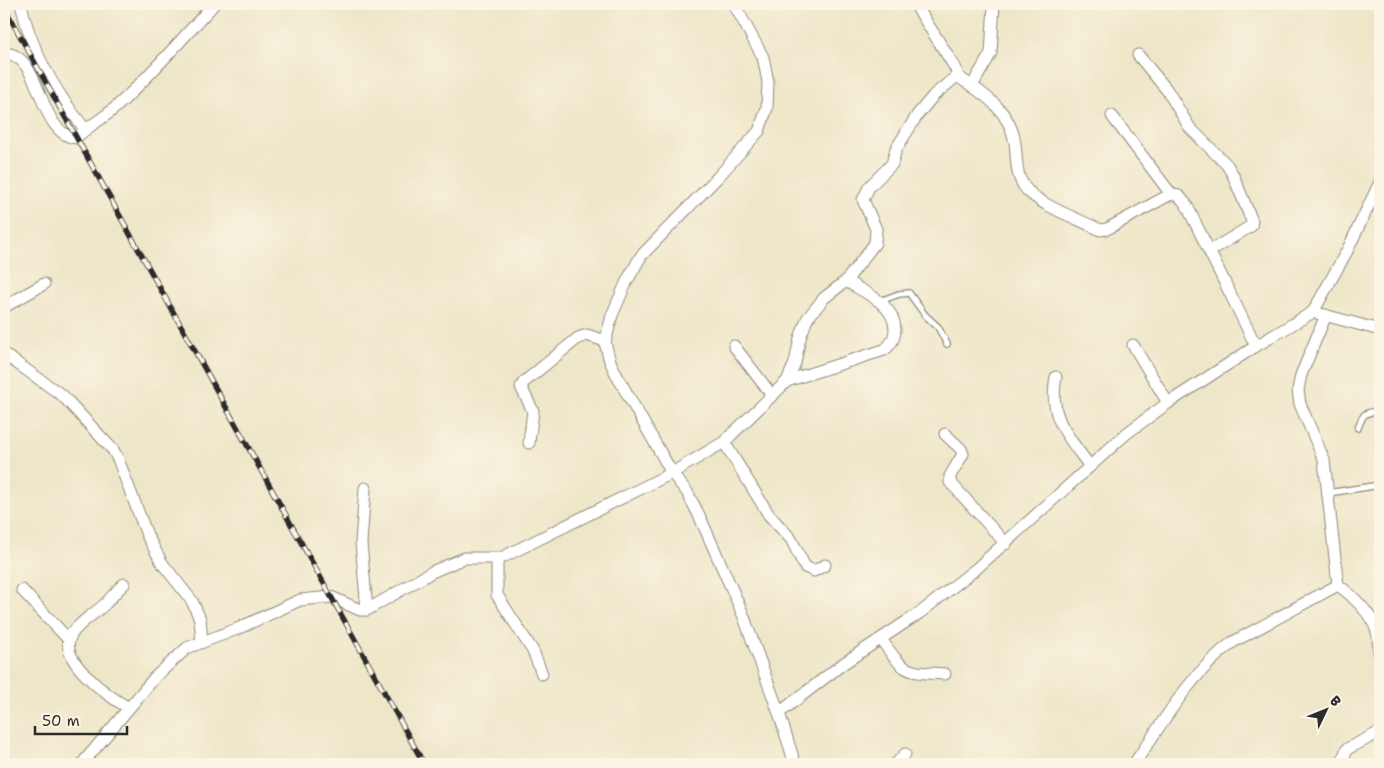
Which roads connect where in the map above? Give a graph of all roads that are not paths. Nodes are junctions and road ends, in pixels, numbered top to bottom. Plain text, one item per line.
1 (21, 4) edge
2 (734, 4) edge
3 (915, 4) edge
4 (994, 4) edge
5 (210, 6) edge
6 (4, 54) edge
7 (1138, 54) dead end
8 (957, 76) junction
9 (972, 86) junction
10 (1112, 116) dead end
11 (85, 129) junction
12 (1380, 182) edge
13 (1171, 194) junction
14 (1210, 251) junction
15 (846, 281) junction
16 (44, 284) dead end
17 (880, 301) junction
18 (4, 307) edge
19 (1313, 312) junction
20 (1326, 315) junction
21 (1380, 330) edge
22 (606, 341) junction
23 (947, 344) dead end
24 (1134, 345) dead end
25 (734, 346) dead end
26 (1256, 346) junction
27 (4, 354) edge
28 (1056, 377) dead end
29 (787, 381) junction
30 (771, 394) junction
31 (1168, 403) junction
32 (1380, 411) edge
33 (1358, 428) dead end
34 (945, 434) dead end
35 (724, 442) junction
36 (529, 443) dead end
37 (1089, 465) junction
38 (672, 474) junction
39 (1380, 485) edge
40 (365, 488) dead end
41 (1328, 493) junction
42 (1006, 544) junction
43 (497, 559) junction
44 (825, 565) dead end
45 (124, 584) dead end
46 (1338, 585) junction
47 (22, 590) dead end
48 (367, 610) junction
49 (880, 639) junction
50 (69, 640) junction
51 (202, 642) junction
52 (1380, 656) edge
53 (542, 674) dead end
54 (945, 674) dead end
55 (129, 708) junction
56 (779, 713) junction
57 (1380, 732) edge
58 (905, 754) dead end
59 (82, 764) edge
60 (795, 764) edge
61 (896, 764) edge
62 (1134, 764) edge
63 (1347, 764) edge

1 - 11 street
2 - 22 street
3 - 8 street
4 - 9 street
5 - 11 street
6 - 11 street
7 - 14 street
8 - 9 street
8 - 15 street
9 - 13 street
10 - 13 street
12 - 19 street
13 - 14 street
14 - 26 street
15 - 17 street
15 - 29 street
16 - 18 street
17 - 23 lane
17 - 29 street
19 - 20 street
19 - 26 street
20 - 21 street
20 - 41 street
22 - 36 street
22 - 38 street
24 - 31 street
25 - 30 street
26 - 31 street
27 - 51 street
28 - 37 street
29 - 30 street
30 - 35 street
31 - 37 street
32 - 33 lane
34 - 42 street
35 - 38 street
35 - 44 street
37 - 42 street
38 - 43 street
38 - 56 street
39 - 41 lane
40 - 48 street
41 - 46 street
42 - 49 street
43 - 48 street
43 - 53 street
45 - 50 street
46 - 52 street
46 - 62 street
47 - 50 street
48 - 51 street
49 - 54 street
49 - 56 street
50 - 55 street
51 - 55 street
55 - 59 street
56 - 60 street
57 - 63 street
58 - 61 street

